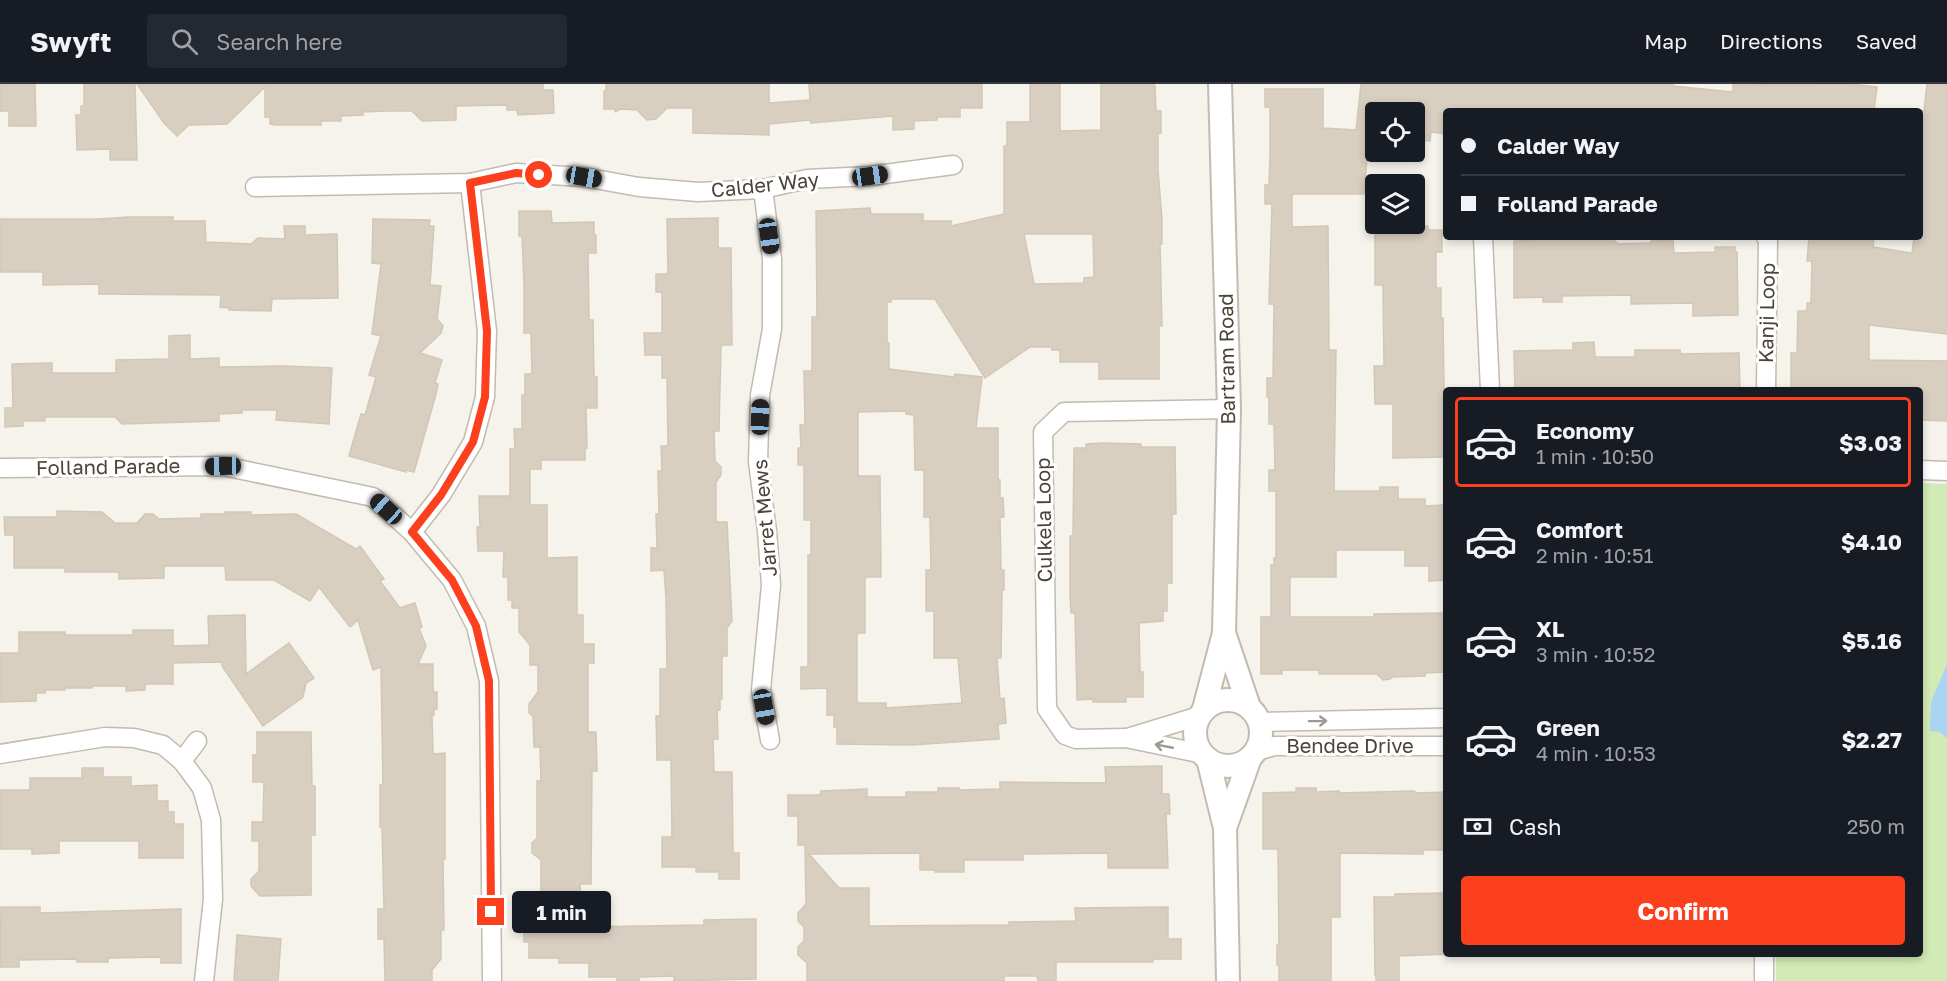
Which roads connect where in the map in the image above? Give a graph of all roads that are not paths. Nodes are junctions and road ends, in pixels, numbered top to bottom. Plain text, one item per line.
1 (1220, 84) edge
2 (952, 165) dead end
3 (470, 183) junction
4 (255, 187) dead end
5 (763, 189) junction
6 (1483, 240) edge
7 (1768, 240) edge
8 (1490, 387) edge
9 (1766, 387) edge
10 (1229, 409) junction
11 (0, 468) edge
12 (1923, 470) edge
13 (1947, 471) edge
14 (412, 532) junction
15 (1224, 633) junction
16 (1202, 713) junction
17 (1254, 715) junction
18 (1443, 718) edge
19 (1126, 738) junction
20 (770, 740) dead end
21 (197, 741) dead end
22 (1443, 746) edge
23 (0, 754) edge
24 (1253, 755) junction
25 (1206, 757) junction
26 (182, 761) junction
27 (1225, 828) junction
28 (1764, 957) edge
29 (204, 981) edge
30 (492, 981) edge
31 (1228, 981) edge
32 (1764, 981) edge

1 - 10 street, Bartram Road
2 - 5 street, Calder Way
3 - 4 street, Calder Way
3 - 5 street, Calder Way
3 - 14 street
5 - 20 street, Jarret Mews
6 - 8 street
7 - 9 street, Kanji Loop
10 - 15 street, Bartram Road
10 - 19 street, Culkela Loop
11 - 14 street, Folland Parade
12 - 13 street
14 - 30 street, Folland Parade
15 - 16 street, Bartram Road
15 - 17 street, Bartram Road
16 - 17 street
16 - 19 street, Culkela Loop
16 - 25 street
17 -> 18 street, Bendee Drive
17 - 24 street
25 -> 19 street, Culkela Loop
21 - 26 street
22 - 24 street, Bendee Drive
23 - 26 street
24 - 25 street
24 - 27 street
25 - 27 street
26 - 29 street
27 - 31 street
28 - 32 street

